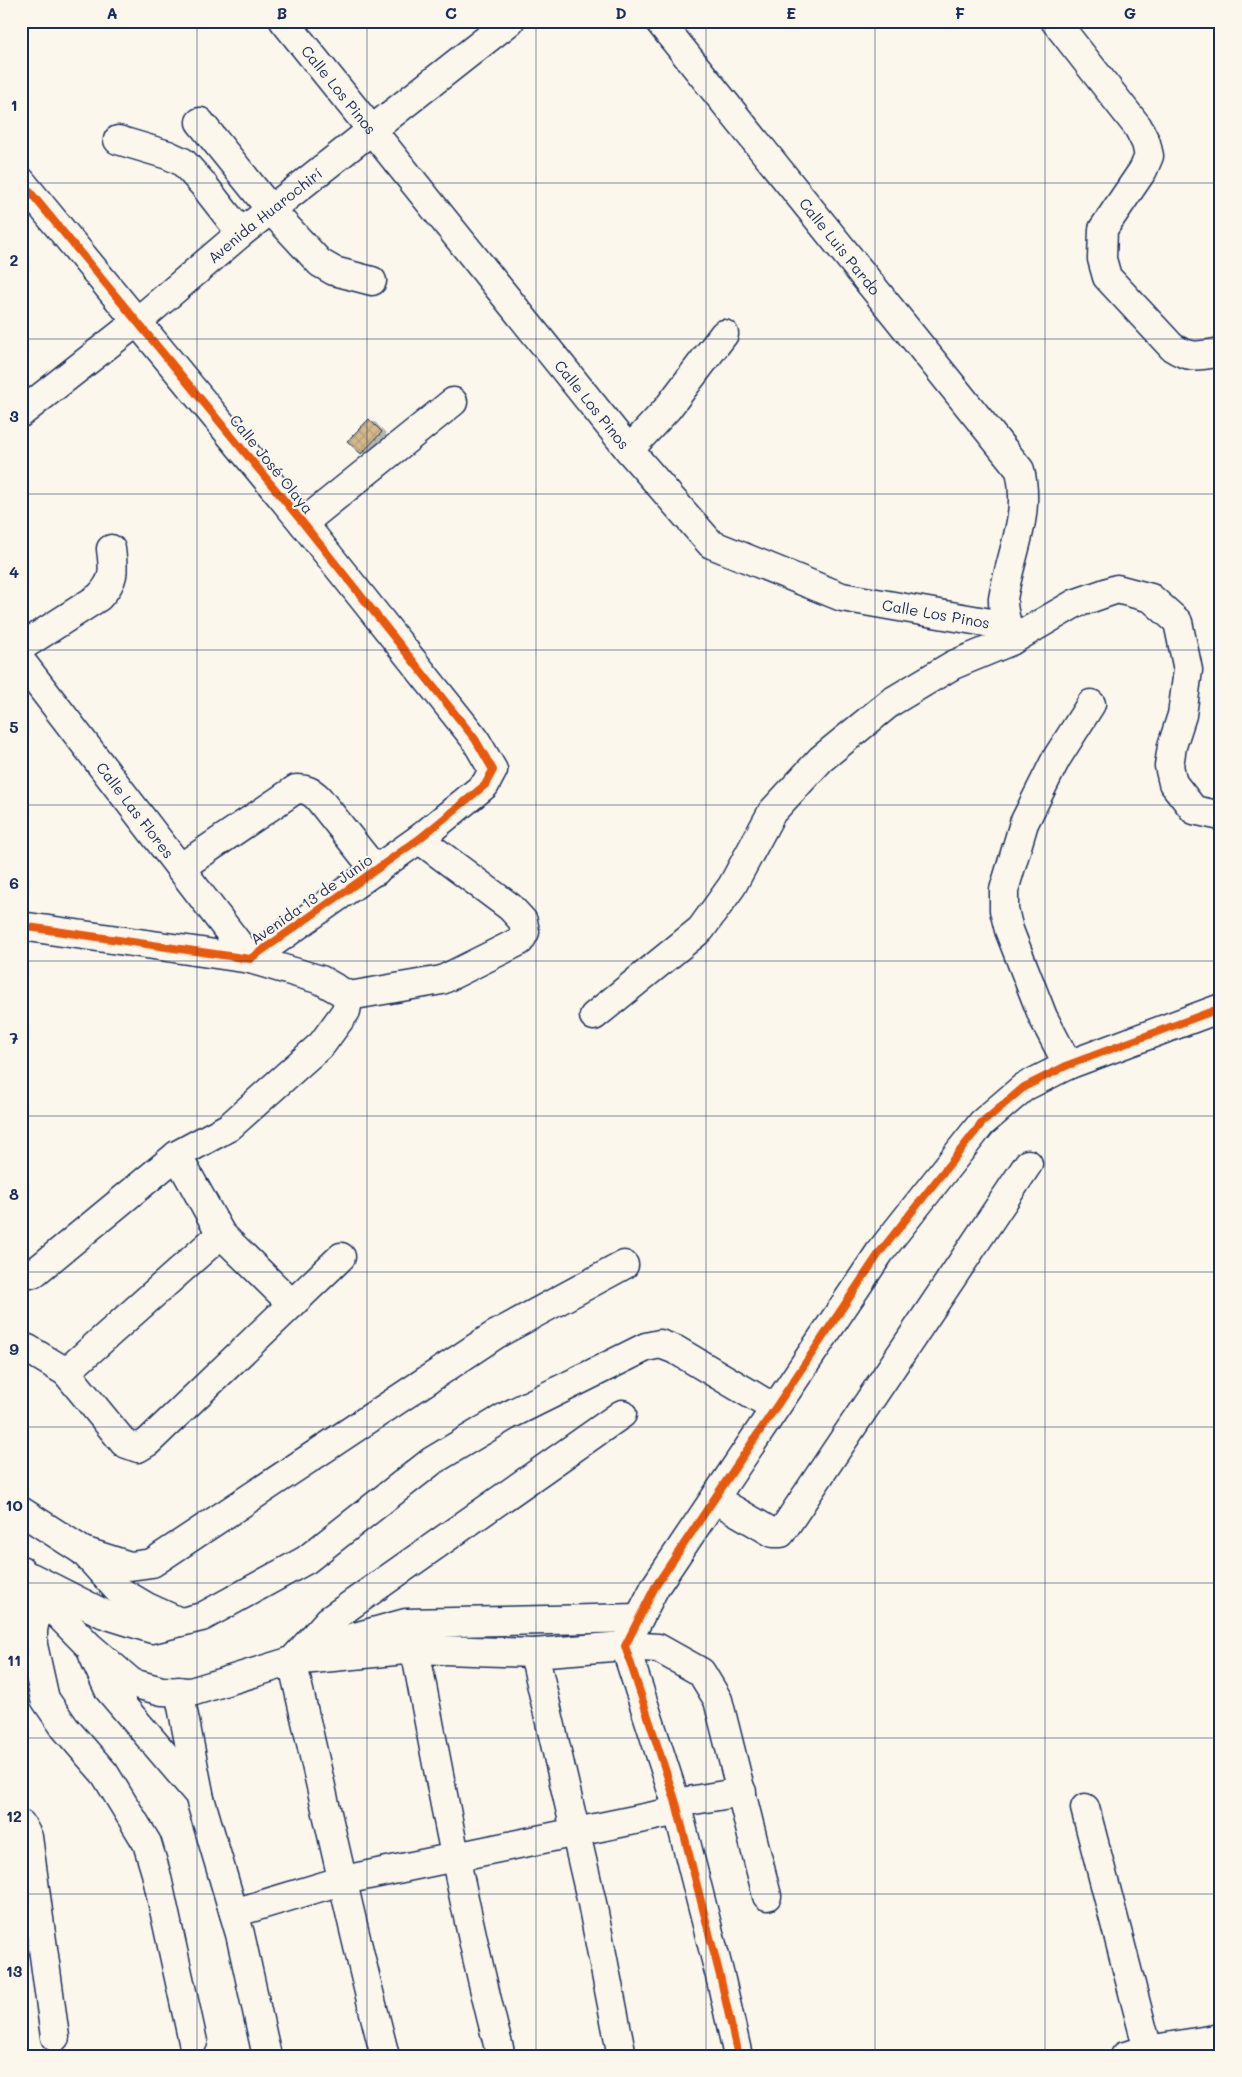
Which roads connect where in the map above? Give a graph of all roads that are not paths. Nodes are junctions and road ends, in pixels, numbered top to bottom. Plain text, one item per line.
1 (284, 21) edge
2 (510, 21) edge
3 (659, 21) edge
4 (1055, 21) edge
5 (200, 122) dead end
6 (371, 131) junction
7 (118, 140) dead end
8 (21, 181) edge
9 (272, 210) junction
10 (241, 233) junction
11 (372, 281) dead end
12 (138, 320) junction
13 (724, 334) dead end
14 (1221, 352) edge
15 (453, 402) dead end
16 (21, 413) edge
17 (630, 450) junction
18 (303, 523) junction
19 (111, 549) dead end
20 (1010, 634) junction
21 (21, 647) edge
22 (21, 661) edge
23 (1091, 704) dead end
24 (493, 770) joint
25 (1221, 816) edge
26 (419, 839) junction
27 (180, 868) junction
28 (376, 871) junction
29 (21, 926) edge
30 (250, 959) junction
31 (349, 996) junction
32 (1221, 1008) edge
33 (594, 1016) dead end
34 (1068, 1065) junction
35 (177, 1155) junction
36 (1028, 1164) dead end
37 (221, 1234) junction
38 (341, 1257) dead end
39 (624, 1265) dead end
40 (22, 1272) edge
41 (292, 1304) junction
42 (21, 1347) edge
43 (66, 1372) junction
44 (774, 1408) junction
45 (622, 1414) dead end
46 (715, 1499) junction
47 (21, 1511) edge
48 (83, 1551) junction
49 (22, 1572) edge
50 (40, 1596) junction
51 (639, 1618) junction
52 (180, 1622) junction
53 (625, 1646) junction
54 (90, 1647) junction
55 (415, 1649) junction
56 (534, 1653) junction
57 (292, 1661) junction
58 (179, 1691) junction
59 (742, 1792) junction
60 (199, 1795) junction
61 (677, 1807) junction
62 (1085, 1808) dead end
63 (21, 1824) edge
64 (575, 1832) junction
65 (456, 1857) junction
66 (344, 1880) junction
67 (767, 1896) dead end
68 (234, 1913) junction
69 (55, 2037) dead end
70 (1221, 2038) edge
71 (193, 2042) dead end
72 (1137, 2053) edge
73 (266, 2056) edge
74 (385, 2056) edge
75 (501, 2056) edge
76 (622, 2056) edge
77 (738, 2056) edge

1 - 6 street, Calle Los Pinos
2 - 6 street, Avenida Huarochirí
3 - 20 street, Calle Luis Pardo
4 - 14 street
5 - 9 street
6 - 9 street, Avenida Huarochirí
6 - 17 street, Calle Los Pinos
7 - 10 street
8 - 12 street, Calle José Olaya
9 - 10 street, Avenida Huarochirí
9 - 11 street
10 - 12 street, Avenida Huarochirí
12 - 16 street, Avenida Huarochirí
12 - 18 street, Calle José Olaya
13 - 17 street
15 - 18 street
17 - 20 street, Calle Los Pinos
18 - 24 street, Calle José Olaya
19 - 21 street
20 - 25 street
20 - 33 street
22 - 27 street, Calle Las Flores
23 - 34 street
24 - 26 street, Avenida 13 de Junio
26 - 28 street, Avenida 13 de Junio
26 - 31 street
27 - 28 street
27 - 30 street, Calle Las Flores
28 - 30 street, Avenida 13 de Junio
29 - 30 street, Avenida 13 de Junio
30 - 31 street
31 - 35 street
32 - 34 street
34 - 44 street
35 - 37 street
35 - 40 street
36 - 46 street
37 - 41 street
37 - 43 street
38 - 41 street
39 - 48 street
41 - 43 street
42 - 43 street
44 - 46 street
44 - 52 street
45 - 57 street
46 - 51 street
47 - 48 street
48 - 52 street
49 - 50 street
49 - 52 street
50 - 54 street
50 - 71 street
51 - 53 street
51 - 57 street
53 - 56 street
53 - 59 street
53 - 61 street
54 - 58 street
54 - 60 street
55 - 56 street
55 - 57 street
55 - 65 street
56 - 64 street
57 - 58 street
57 - 66 street
58 - 60 street
59 - 61 street
59 - 67 street
60 - 68 street
61 - 64 street
61 - 77 street
62 - 72 street
63 - 69 street
64 - 65 street
64 - 76 street
65 - 66 street
65 - 75 street
66 - 68 street
66 - 74 street
68 - 73 street
70 - 72 street

